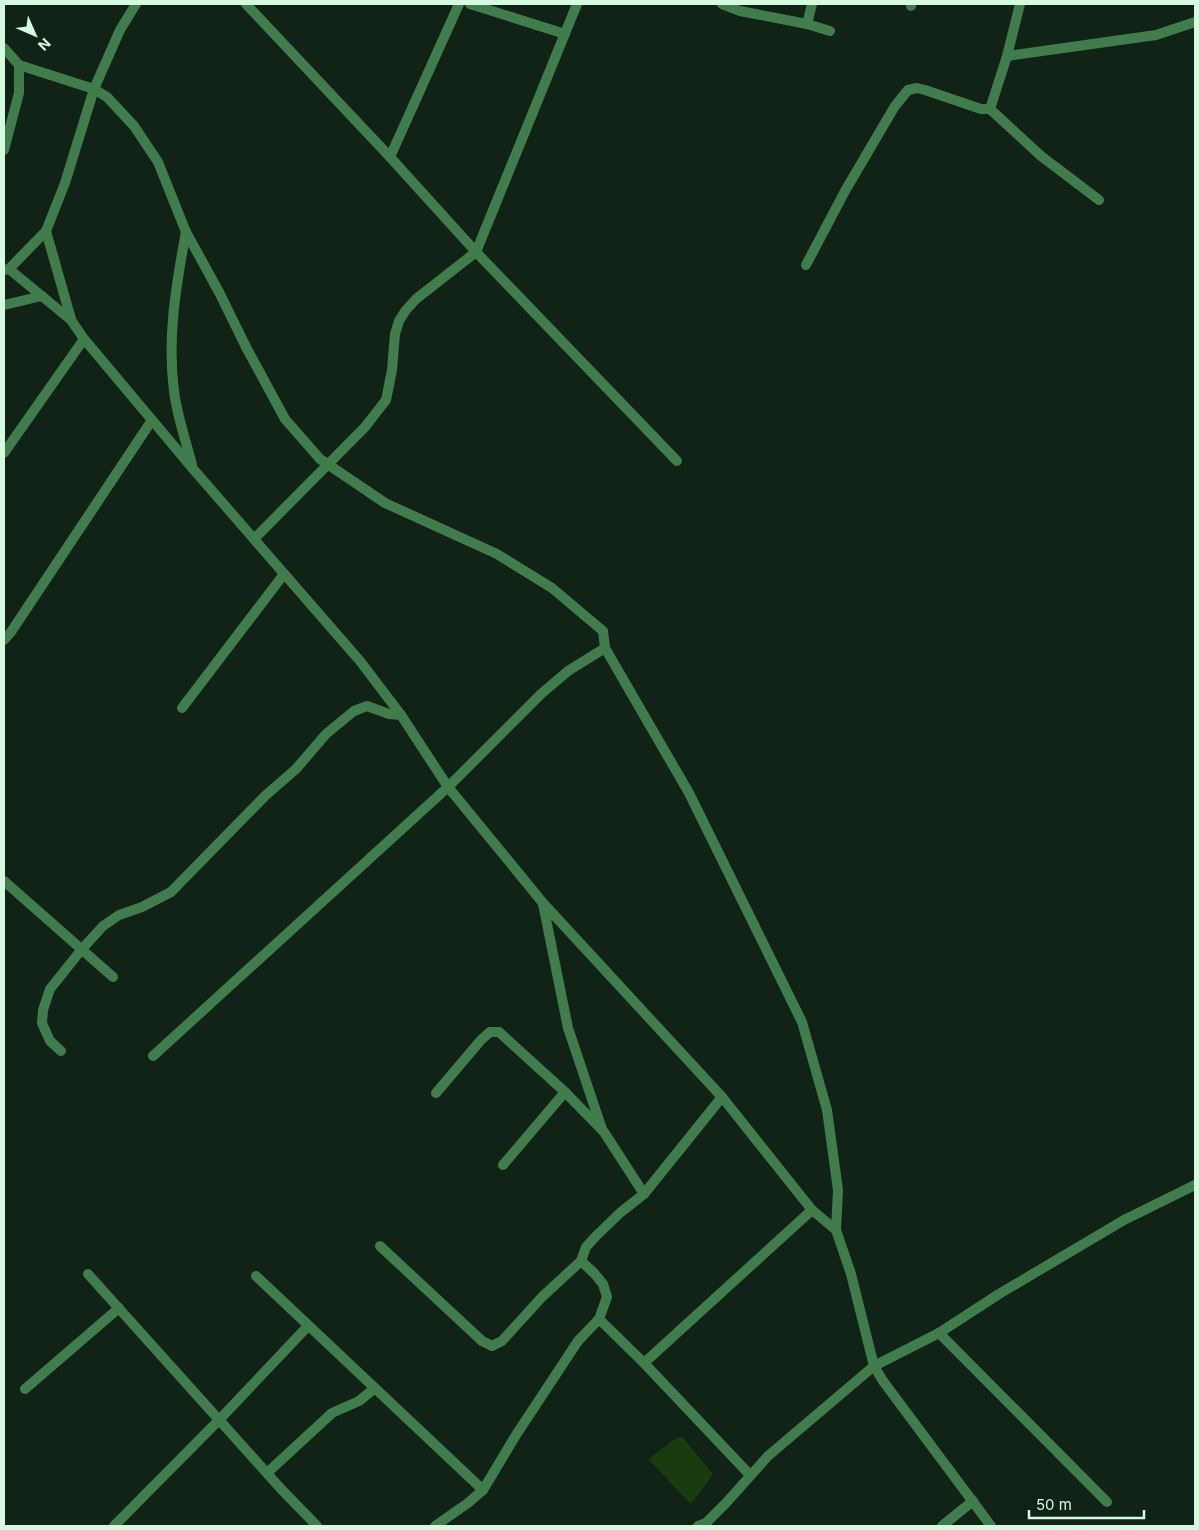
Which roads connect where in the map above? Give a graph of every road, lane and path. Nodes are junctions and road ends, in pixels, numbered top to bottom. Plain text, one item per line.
1 (136, 4) edge
2 (246, 4) edge
3 (460, 4) edge
4 (470, 4) edge
5 (577, 4) edge
6 (722, 4) edge
7 (812, 4) edge
8 (1020, 4) edge
9 (1195, 22) edge
10 (807, 24) junction
11 (830, 31) dead end
12 (565, 34) junction
13 (4, 48) edge
14 (1007, 56) junction
15 (19, 65) junction
16 (94, 89) junction
17 (990, 109) junction
18 (4, 150) edge
19 (390, 157) junction
20 (1100, 200) dead end
21 (46, 231) junction
22 (186, 232) junction
23 (476, 252) junction
24 (806, 265) dead end
25 (6, 269) edge
26 (42, 296) junction
27 (4, 305) edge
28 (71, 320) junction
29 (84, 339) junction
30 (152, 420) junction
31 (4, 453) edge
32 (677, 461) dead end
33 (328, 464) junction
34 (194, 470) junction
35 (254, 539) junction
36 (284, 574) junction
37 (4, 640) edge
38 (605, 648) junction
39 (182, 708) dead end
40 (401, 715) junction
41 (448, 787) junction
42 (4, 880) edge
43 (543, 903) junction
44 (82, 949) junction
45 (113, 977) dead end
46 (61, 1051) dead end
47 (153, 1056) dead end
48 (565, 1092) junction
49 (436, 1093) dead end
50 (722, 1097) junction
51 (604, 1132) junction
52 (503, 1165) dead end
53 (1195, 1185) edge
54 (644, 1194) junction
55 (812, 1210) junction
56 (836, 1230) junction
57 (380, 1246) dead end
58 (581, 1261) junction
59 (88, 1274) dead end
60 (256, 1276) dead end
61 (118, 1308) junction
62 (598, 1319) junction
63 (308, 1326) junction
64 (939, 1333) junction
65 (644, 1363) junction
66 (874, 1366) junction
67 (374, 1388) junction
68 (26, 1390) dead end
69 (220, 1419) junction
70 (267, 1473) junction
71 (750, 1475) junction
72 (483, 1490) junction
73 (973, 1501) junction
74 (1107, 1502) dead end
75 (704, 1525) edge
76 (114, 1526) edge
77 (317, 1526) edge
78 (435, 1526) edge
79 (942, 1526) edge
80 (992, 1526) edge

1 - 16 street
2 - 19 street
3 - 19 street
4 - 12 street
5 - 12 street
6 - 10 street
7 - 10 street
8 - 14 street
9 - 14 street
10 - 11 street
12 - 23 street
13 - 15 street
14 - 17 street
15 - 16 street
15 - 18 street
16 - 21 street
16 - 22 street
17 - 20 street
17 - 24 street
19 - 23 street
21 - 25 street
21 - 28 street
22 - 33 street
22 - 34 street
23 - 32 street
23 - 33 street
25 - 26 street
26 - 27 street
26 - 28 street
28 - 29 street
29 - 30 street
29 - 31 street
30 - 34 street
30 - 37 street
33 - 35 street
33 - 38 street
34 - 35 street
35 - 36 street
36 - 39 street
36 - 40 street
38 - 41 street
38 - 56 street
40 - 41 street
40 - 44 street
41 - 43 street
41 - 47 street
42 - 44 street
43 - 50 street
43 - 51 street
44 - 45 street
44 - 46 street
48 - 49 street
48 - 51 street
48 - 52 street
50 - 54 street
50 - 55 street
51 - 54 street
53 - 64 street
54 - 58 street
55 - 56 street
55 - 65 street
56 - 66 street
57 - 58 street
58 - 62 street
59 - 61 street
60 - 63 street
61 - 68 street
61 - 69 street
62 - 65 street
62 - 72 street
63 - 67 street
63 - 69 street
64 - 66 street
64 - 74 street
65 - 71 street
66 - 71 street
66 - 73 street
67 - 70 street
67 - 72 street
69 - 70 street
69 - 76 street
70 - 77 street
71 - 75 street
72 - 78 street
73 - 79 street
73 - 80 street

